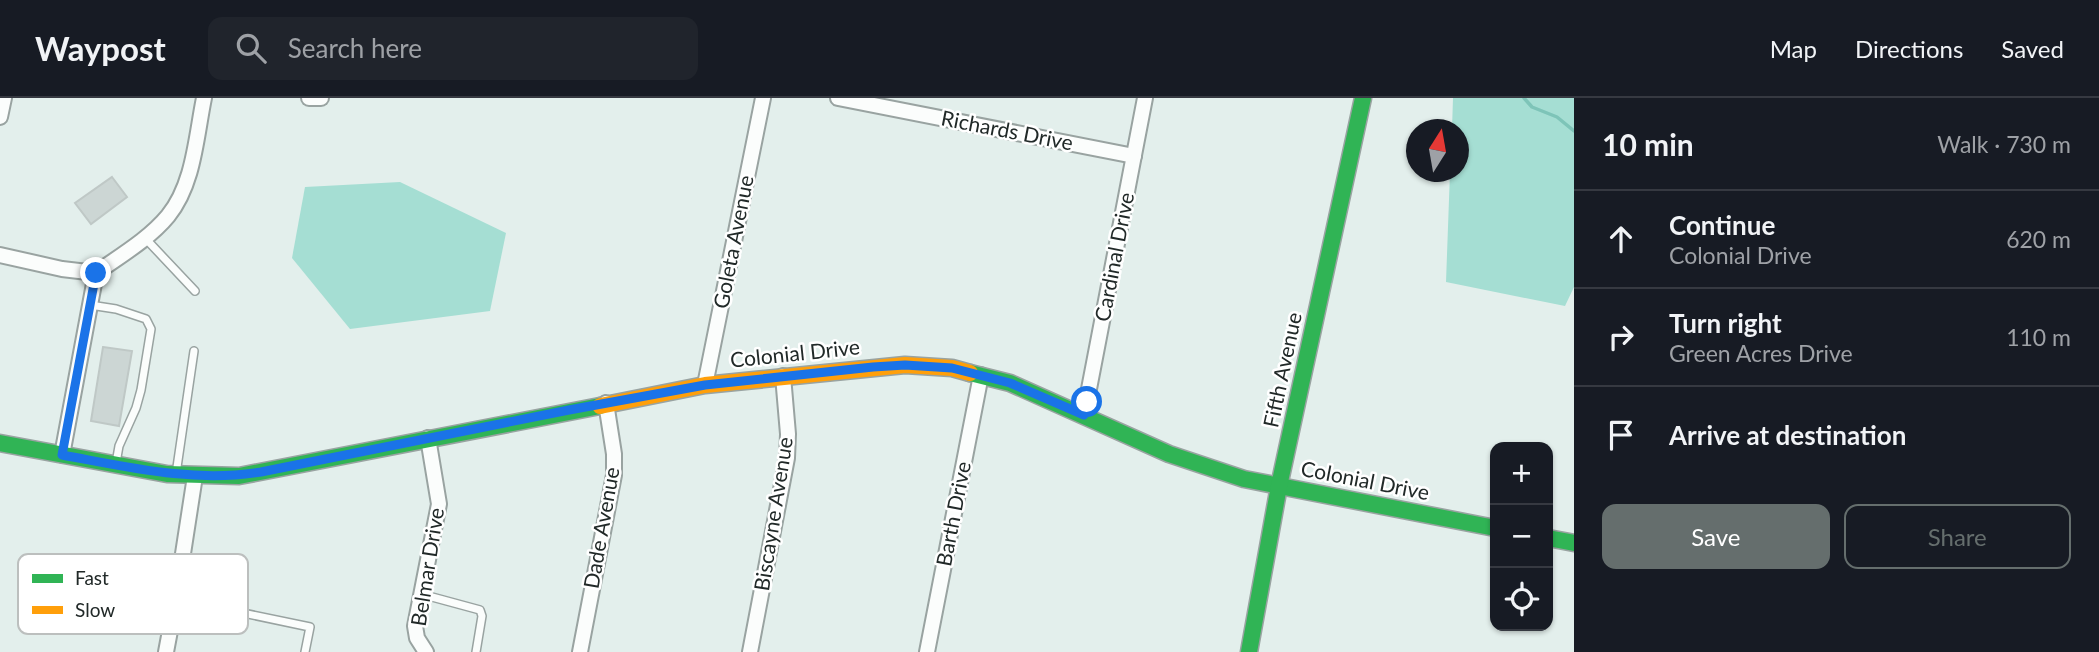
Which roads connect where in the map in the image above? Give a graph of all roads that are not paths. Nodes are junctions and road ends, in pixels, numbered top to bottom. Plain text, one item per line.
1 (4, 98) edge
2 (204, 98) edge
3 (309, 98) edge
4 (321, 98) edge
5 (763, 98) edge
6 (838, 98) edge
7 (1145, 98) edge
8 (1363, 98) edge
9 (0, 117) edge
10 (1134, 156) junction
11 (145, 237) junction
12 (0, 255) edge
13 (96, 273) junction
14 (195, 291) dead end
15 (90, 304) junction
16 (194, 351) dead end
17 (981, 375) junction
18 (783, 376) junction
19 (705, 385) junction
20 (606, 403) junction
21 (1084, 415) junction
22 (429, 439) junction
23 (0, 443) edge
24 (62, 455) junction
25 (116, 465) junction
26 (176, 475) junction
27 (195, 476) junction
28 (1279, 486) junction
29 (1490, 527) edge
30 (1553, 539) edge
31 (1574, 543) edge
32 (183, 554) edge
33 (421, 594) junction
34 (248, 614) edge
35 (169, 634) edge
36 (166, 652) edge
37 (305, 652) edge
38 (426, 652) edge
39 (476, 652) edge
40 (580, 652) edge
41 (750, 652) edge
42 (927, 652) edge
43 (1249, 652) edge

1 - 9 street
2 - 11 street
3 - 4 street
5 - 19 street, Goleta Avenue
6 - 10 street, Richards Drive
7 - 10 street, Cardinal Drive
8 - 28 street, Fifth Avenue
10 - 21 street, Cardinal Drive
11 - 13 street
11 - 14 lane
12 - 13 street
13 - 15 street
15 - 24 street
15 - 25 lane
16 - 26 lane
17 - 18 street, Colonial Drive
17 - 21 street, Colonial Drive
17 - 42 street, Barth Drive
18 - 19 street, Colonial Drive
18 - 41 street, Biscayne Avenue
19 - 20 street, Colonial Drive
20 - 22 street, Colonial Drive
20 - 40 street, Dade Avenue
21 - 28 street, Colonial Drive
22 - 27 street, Colonial Drive
22 - 33 street, Belmar Drive
23 - 24 street, Colonial Drive
24 - 25 street, Colonial Drive
25 - 26 street, Colonial Drive
26 - 27 street, Colonial Drive
27 - 32 street
28 - 29 street, Colonial Drive
28 - 43 street, Fifth Avenue
30 - 31 street
33 - 38 street, Belmar Drive
33 - 39 lane
34 - 37 lane
35 - 36 street

